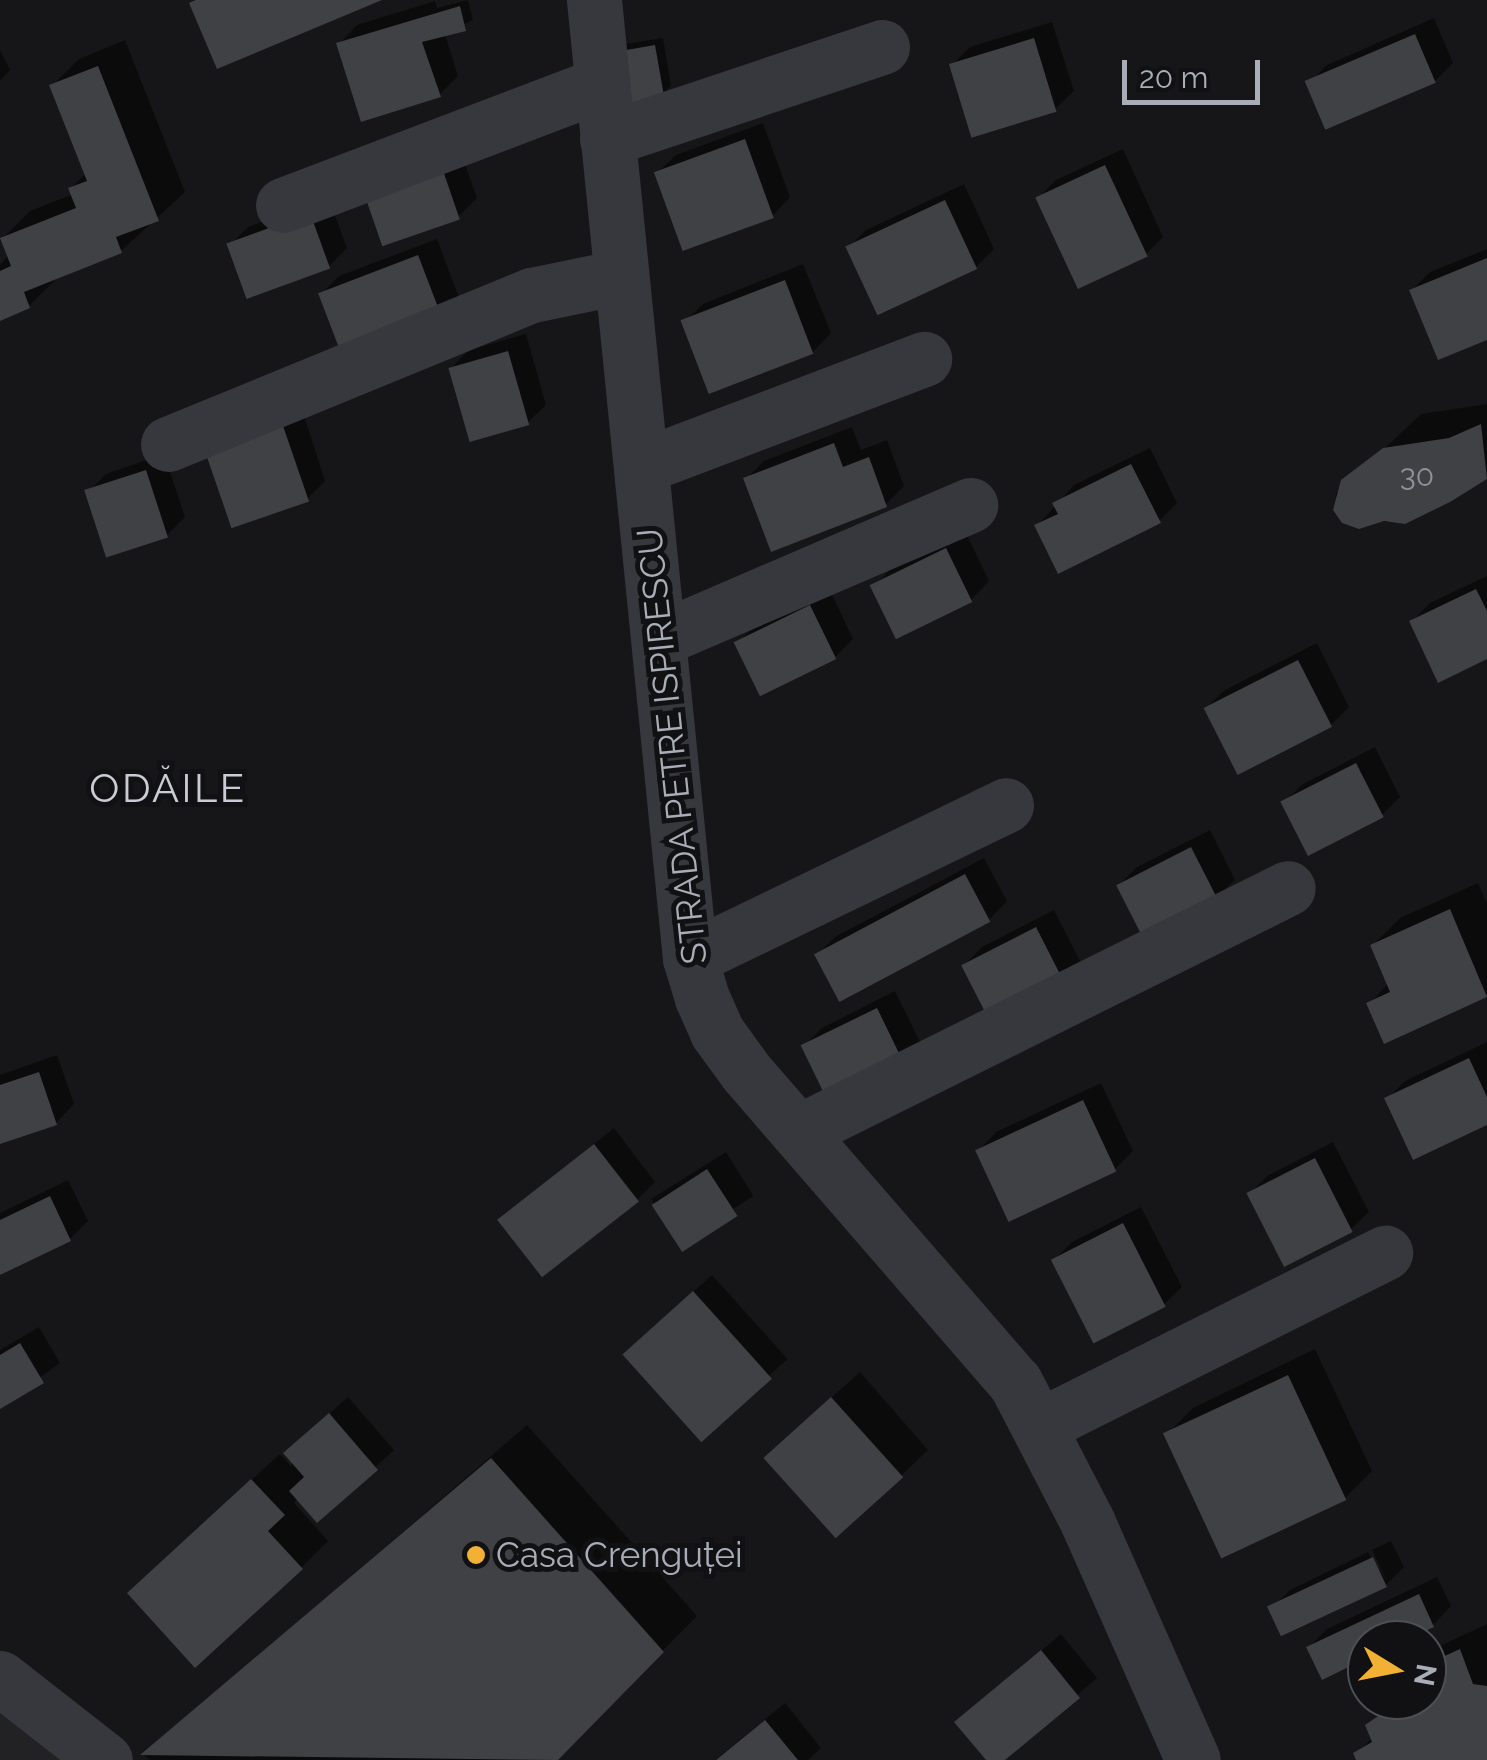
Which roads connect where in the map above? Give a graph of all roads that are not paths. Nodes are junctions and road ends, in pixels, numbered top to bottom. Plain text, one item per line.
1 (594, 0) edge
2 (882, 47) dead end
3 (600, 84) junction
4 (607, 139) junction
5 (283, 205) dead end
6 (619, 277) junction
7 (924, 359) dead end
8 (168, 444) dead end
9 (642, 466) junction
10 (970, 506) dead end
11 (659, 639) junction
12 (1006, 804) dead end
13 (1288, 888) dead end
14 (690, 958) junction
15 (798, 1132) junction
16 (1385, 1252) dead end
17 (1041, 1425) junction
18 (0, 1678) edge
19 (105, 1760) edge
20 (1193, 1760) edge

1 - 3 street, STRADA PETRE ISPIRESCU
2 - 4 street
3 - 4 street, STRADA PETRE ISPIRESCU
3 - 5 street
4 - 6 street, STRADA PETRE ISPIRESCU
6 - 8 street
6 - 9 street, STRADA PETRE ISPIRESCU
7 - 9 street
9 - 11 street, STRADA PETRE ISPIRESCU
10 - 11 street
11 - 14 street, STRADA PETRE ISPIRESCU
12 - 14 street
13 - 15 street
14 - 15 street, STRADA PETRE ISPIRESCU
15 - 17 street, STRADA PETRE ISPIRESCU
16 - 17 street
17 - 20 street, STRADA PETRE ISPIRESCU
18 - 19 street

